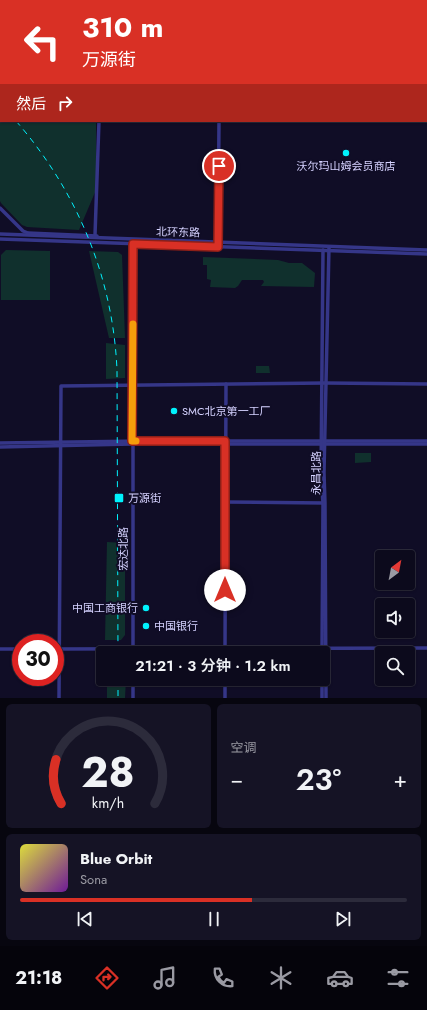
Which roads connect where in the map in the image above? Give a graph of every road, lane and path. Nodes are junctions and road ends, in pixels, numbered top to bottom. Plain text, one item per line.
1 (99, 122) edge
2 (219, 122) edge
3 (0, 208) edge
4 (0, 234) edge
5 (95, 235) junction
6 (0, 239) edge
7 (101, 239) junction
8 (133, 242) junction
9 (218, 245) junction
10 (323, 249) junction
11 (329, 249) junction
12 (427, 250) edge
13 (427, 254) edge
14 (324, 383) junction
15 (226, 384) junction
16 (427, 384) edge
17 (132, 385) junction
18 (427, 440) edge
19 (323, 442) junction
20 (0, 443) edge
21 (132, 443) junction
22 (225, 443) junction
23 (60, 444) junction
24 (427, 444) edge
25 (0, 447) edge
26 (225, 502) junction
27 (324, 503) junction
28 (57, 634) edge
29 (133, 646) edge
30 (225, 646) edge
31 (324, 646) edge
32 (0, 648) edge
33 (12, 648) edge
34 (64, 648) edge
35 (330, 648) edge
36 (427, 648) edge
37 (96, 650) edge
38 (59, 686) edge
39 (133, 686) edge
40 (225, 686) edge
41 (322, 686) edge
42 (326, 686) edge
43 (59, 698) edge
44 (133, 698) edge
45 (225, 698) edge
46 (322, 698) edge
47 (326, 698) edge

1 - 5 street
2 - 9 street
3 - 5 street
4 - 7 street, 北环东路
5 - 7 street
6 - 8 street, 北环东路
7 - 8 street, 北环东路
8 - 9 street, 北环东路
8 - 17 street, 宏达北路
9 - 10 street, 北环东路
10 - 11 street, 北环东路
10 - 14 street, 永昌北路
11 - 12 street, 北环东路
11 - 13 street, 北环东路
11 - 14 street, 永昌北路
14 - 15 street
14 - 16 street
14 - 19 street, 永昌北路
15 - 17 street
15 - 22 street
17 - 21 street, 宏达北路
17 - 23 street
18 - 19 street
19 - 22 street
19 - 24 street
19 - 27 street, 永昌北路
20 - 23 street
21 - 22 street
21 - 23 street
21 - 29 street, 宏达北路
22 - 26 street
23 - 25 street
23 - 28 street
26 - 27 street
26 - 30 street
27 - 31 street, 永昌北路
32 - 33 street
34 - 37 street
35 - 36 street
38 - 43 street
39 - 44 street
40 - 45 street
41 - 46 street
42 - 47 street, 永昌北路

